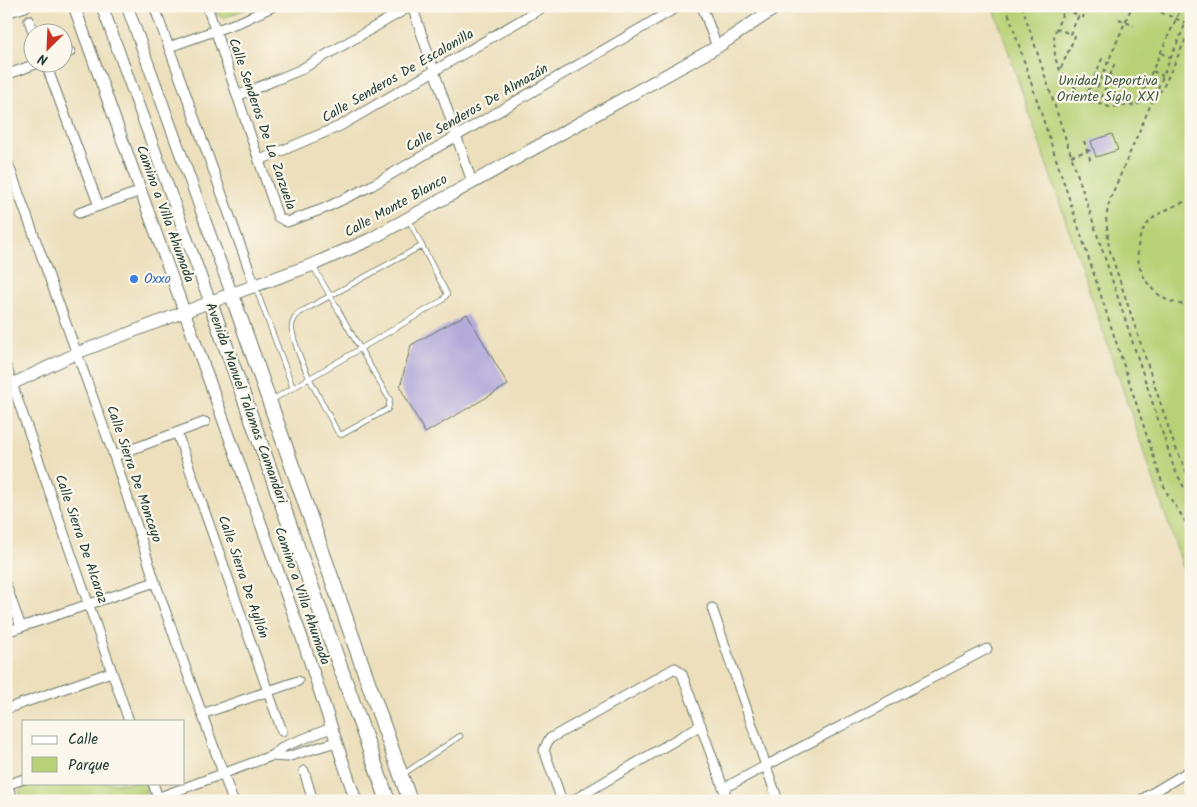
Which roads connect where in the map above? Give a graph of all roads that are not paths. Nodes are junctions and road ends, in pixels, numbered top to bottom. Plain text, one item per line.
1 (25, 6) edge
2 (74, 6) edge
3 (102, 6) edge
4 (127, 6) edge
5 (154, 6) edge
6 (207, 6) edge
7 (274, 6) edge
8 (411, 6) edge
9 (545, 6) edge
10 (679, 6) edge
11 (702, 6) edge
12 (776, 7) edge
13 (6, 12) edge
14 (215, 31) junction
15 (717, 46) junction
16 (169, 47) junction
17 (22, 69) edge
18 (434, 71) junction
19 (49, 72) edge
20 (6, 75) edge
21 (237, 96) junction
22 (456, 136) junction
23 (260, 160) junction
24 (7, 161) edge
25 (472, 182) junction
26 (141, 191) junction
27 (99, 206) junction
28 (79, 213) dead end
29 (408, 218) junction
30 (284, 222) joint
31 (422, 246) junction
32 (312, 264) junction
33 (255, 286) junction
34 (232, 295) junction
35 (330, 296) junction
36 (210, 302) junction
37 (184, 311) junction
38 (360, 349) junction
39 (77, 353) junction
40 (6, 366) edge
41 (310, 378) junction
42 (9, 386) edge
43 (293, 388) junction
44 (269, 402) junction
45 (205, 422) dead end
46 (177, 433) junction
47 (114, 456) junction
48 (156, 582) junction
49 (6, 585) edge
50 (88, 604) junction
51 (712, 608) dead end
52 (21, 627) junction
53 (6, 632) edge
54 (987, 649) dead end
55 (111, 672) junction
56 (298, 681) dead end
57 (269, 691) junction
58 (6, 709) edge
59 (202, 714) junction
60 (129, 720) edge
61 (701, 725) junction
62 (331, 728) junction
63 (282, 731) dead end
64 (460, 736) dead end
65 (336, 742) junction
66 (272, 756) junction
67 (766, 765) junction
68 (1191, 770) edge
69 (304, 771) dead end
70 (223, 773) junction
71 (401, 776) junction
72 (22, 779) edge
73 (7, 784) edge
74 (153, 784) edge
75 (724, 788) junction
76 (156, 799) edge
77 (13, 801) edge
78 (233, 801) edge
79 (313, 801) edge
80 (356, 801) edge
81 (388, 801) edge
82 (410, 801) edge
83 (562, 801) edge
84 (572, 801) edge
85 (728, 801) edge
86 (778, 801) edge
87 (1139, 801) edge

1 - 13 street
2 - 26 street, Camino a Villa Ahumada
3 - 36 street, Avenida Manuel Talamas Camandari
4 - 34 street, Avenida Manuel Talamas Camandari
5 - 16 street
6 - 14 street, Calle Senderos De La Zarzuela
7 - 14 street
8 - 18 street
8 - 21 street
9 - 18 street, Calle Senderos De Escalonilla
10 - 22 street, Calle Senderos De Almazán
11 - 15 street
12 - 15 main road, Calle Monte Blanco
14 - 16 street
14 - 21 street, Calle Senderos De La Zarzuela
15 - 25 main road, Calle Monte Blanco
16 - 33 street
17 - 20 street
18 - 22 street
18 - 23 street, Calle Senderos De Escalonilla
19 - 27 street
21 - 23 street, Calle Senderos De La Zarzuela
22 - 25 street
22 - 30 street, Calle Senderos De Almazán
23 - 30 street, Calle Senderos De La Zarzuela
24 - 39 street, Calle Sierra De Moncayo
25 - 29 main road, Calle Monte Blanco
26 - 27 street
26 - 37 street, Camino a Villa Ahumada
27 - 28 street
29 - 31 lane
29 - 32 main road, Calle Monte Blanco
31 - 35 lane
31 - 38 lane
32 - 33 main road, Calle Monte Blanco
32 - 35 lane
33 - 34 main road, Calle Monte Blanco
33 - 43 lane
34 - 36 main road, Calle Monte Blanco
34 - 44 main road, Avenida Manuel Talamas Camandari
35 - 38 lane
35 - 41 lane
36 - 37 street, Calle Monte Blanco
36 - 81 main road, Avenida Manuel Talamas Camandari
37 - 39 street, Calle Monte Blanco
37 - 62 street, Camino a Villa Ahumada
38 - 41 lane
38 - 41 lane
39 - 42 street, Calle Monte Blanco
39 - 47 street, Calle Sierra De Moncayo
40 - 42 street, Calle Sierra De Alcaraz
41 - 43 lane
42 - 50 street, Calle Sierra De Alcaraz
43 - 44 lane
44 - 71 main road, Avenida Manuel Talamas Camandari
45 - 46 street
46 - 47 street
46 - 57 street, Calle Sierra De Ayllón
47 - 48 street, Calle Sierra De Moncayo
48 - 50 street
48 - 59 street, Calle Sierra De Moncayo
49 - 52 street
50 - 52 street
50 - 55 street, Calle Sierra De Alcaraz
51 - 67 street
52 - 53 street
54 - 67 street
55 - 58 street
55 - 60 street, Calle Sierra De Alcaraz
56 - 57 street
57 - 59 street
57 - 63 street, Calle Sierra De Ayllón
59 - 70 street, Calle Sierra De Moncayo
61 - 75 street
61 - 83 street
61 - 84 street
62 - 65 street, Camino a Villa Ahumada
62 - 66 street
64 - 71 lane
65 - 66 street
65 - 80 street, Camino a Villa Ahumada
66 - 70 street
67 - 75 street
67 - 86 street
68 - 87 street
69 - 79 street
70 - 76 street
70 - 78 street, Calle Sierra De Moncayo
71 - 82 main road, Avenida Manuel Talamas Camandari
72 - 73 street
73 - 77 street
74 - 76 street
75 - 85 street

